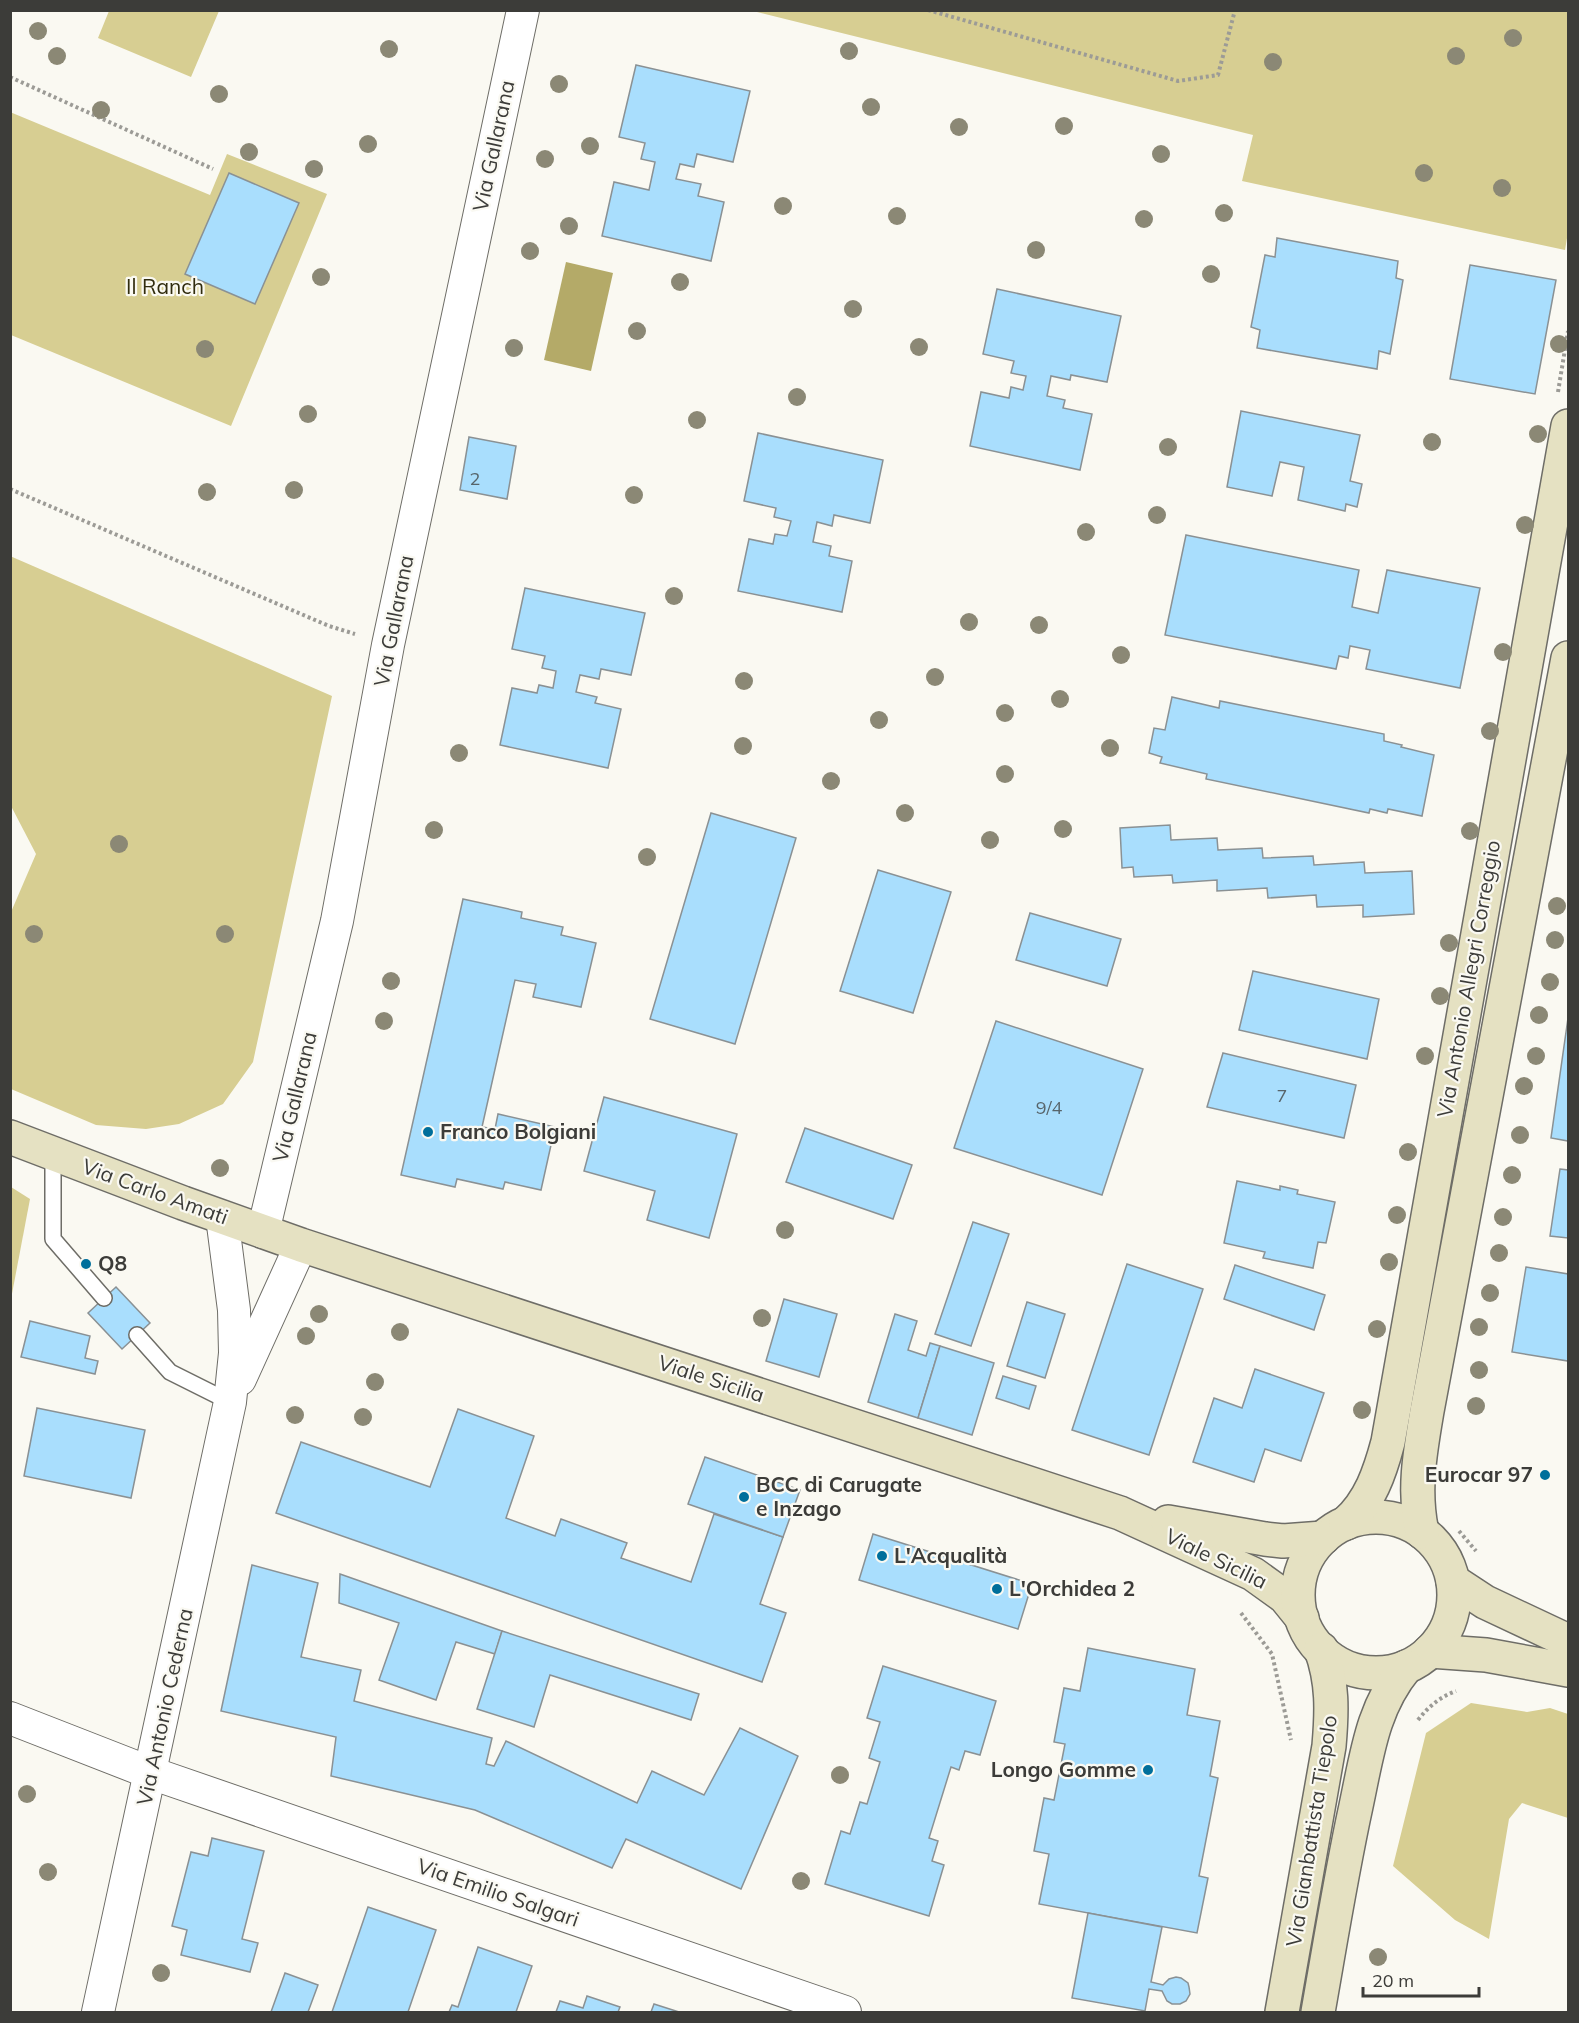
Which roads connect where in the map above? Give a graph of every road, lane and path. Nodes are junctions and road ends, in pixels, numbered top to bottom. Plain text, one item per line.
1 (523, 10) edge
2 (928, 10) edge
3 (1235, 10) edge
4 (10, 76) edge
5 (213, 169) dead end
6 (1569, 426) edge
7 (10, 489) edge
8 (388, 645) junction
9 (1569, 658) edge
10 (10, 1137) edge
11 (53, 1154) junction
12 (222, 1217) junction
13 (263, 1232) junction
14 (301, 1245) junction
15 (104, 1298) dead end
16 (137, 1335) dead end
17 (230, 1402) junction
18 (1120, 1513) junction
19 (1335, 1531) junction
20 (1422, 1532) junction
21 (1453, 1581) junction
22 (1238, 1609) dead end
23 (1302, 1618) junction
24 (1569, 1641) edge
25 (1321, 1649) junction
26 (1418, 1659) junction
27 (1569, 1670) edge
28 (1461, 1689) dead end
29 (10, 1718) edge
30 (1415, 1726) dead end
31 (1292, 1744) dead end
32 (151, 1773) junction
33 (98, 2013) edge
34 (844, 2013) edge
35 (1282, 2013) edge
36 (1318, 2013) edge

1 - 8 street, Via Gallarana
2 - 3 path
4 - 5 path
6 - 19 street, Via Antonio Allegri Correggio
7 - 8 path
8 - 13 street, Via Gallarana
9 - 20 street, Via Antonio Allegri Correggio
10 - 11 street, Via Carlo Amati
11 - 12 street, Via Carlo Amati
11 - 15 lane
12 - 13 street, Via Carlo Amati
12 - 17 street, Via Antonio Cederna
13 - 14 street, Via Carlo Amati
14 - 17 street, Via Antonio Cederna
14 - 18 street, Viale Sicilia
16 - 17 lane
17 - 32 street, Via Antonio Cederna
18 - 19 street, Viale Sicilia
18 - 23 street, Viale Sicilia
19 - 20 street
19 - 23 street
20 - 21 street
21 - 24 street
21 - 26 street
22 - 31 path
23 - 25 street
25 - 26 street
25 - 35 street, Via Gianbattista Tiepolo
26 - 27 street
26 - 36 street, Via Gianbattista Tiepolo
28 - 30 path
29 - 32 street, Via Emilio Salgari
32 - 33 street, Via Antonio Cederna
32 - 34 street, Via Emilio Salgari

